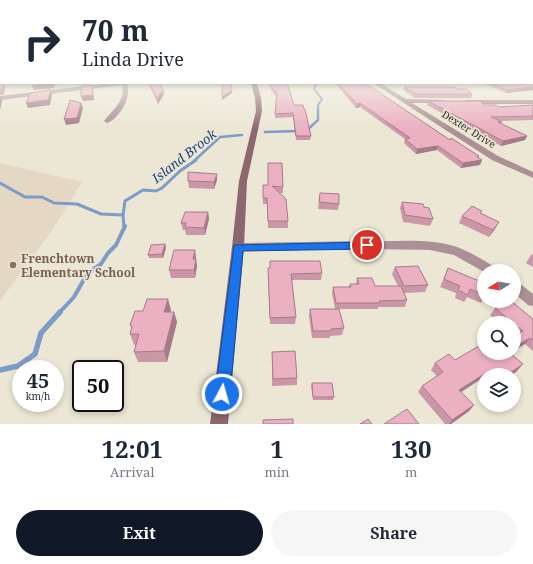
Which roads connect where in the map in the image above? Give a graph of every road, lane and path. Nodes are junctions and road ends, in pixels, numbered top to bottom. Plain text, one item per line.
1 (68, 90) edge
2 (126, 90) edge
3 (256, 90) edge
4 (387, 90) edge
5 (0, 98) edge
6 (405, 101) junction
7 (452, 102) edge
8 (459, 102) edge
9 (533, 102) edge
10 (107, 121) dead end
11 (533, 175) edge
12 (238, 247) junction
13 (480, 264) edge
14 (521, 292) edge
15 (533, 301) edge
16 (219, 424) edge

1 - 5 street
2 - 10 street
3 - 12 main road
4 - 6 street, Dexter Drive
6 - 7 street
6 - 11 street, Dexter Drive
8 - 9 street
12 - 13 street
12 - 16 main road
14 - 15 street

